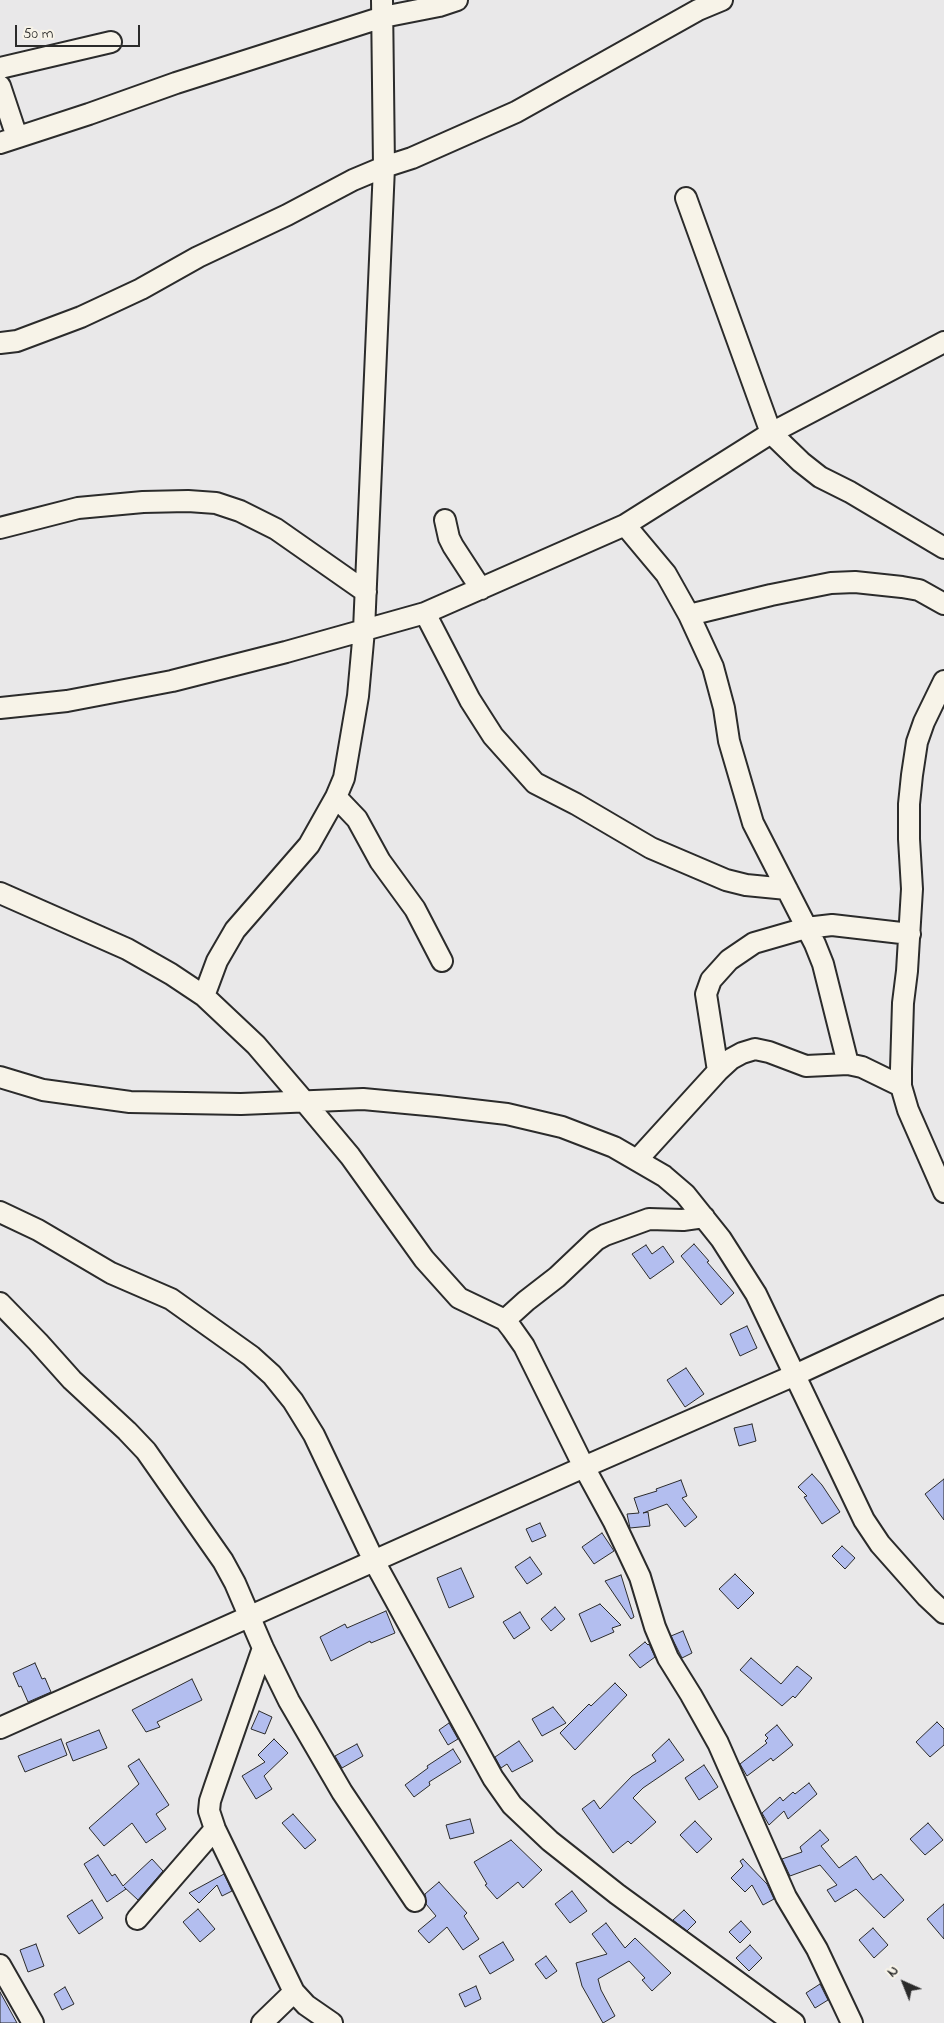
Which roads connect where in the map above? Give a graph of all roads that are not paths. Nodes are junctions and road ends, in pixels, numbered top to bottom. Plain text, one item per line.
1 (457, 0) edge
2 (722, 0) edge
3 (383, 8) edge
4 (111, 42) dead end
5 (0, 68) edge
6 (0, 86) edge
7 (9, 140) edge
8 (384, 167) junction
9 (686, 198) dead end
10 (944, 342) edge
11 (0, 343) edge
12 (771, 433) junction
13 (445, 520) dead end
14 (625, 525) junction
15 (0, 528) edge
16 (944, 548) edge
17 (481, 589) junction
18 (366, 592) junction
19 (944, 604) edge
20 (425, 613) junction
21 (689, 615) junction
22 (364, 630) junction
23 (944, 681) edge
24 (0, 708) edge
25 (336, 798) junction
26 (787, 889) junction
27 (0, 893) edge
28 (806, 928) junction
29 (910, 934) junction
30 (442, 961) dead end
31 (204, 996) junction
32 (848, 1064) junction
33 (718, 1071) junction
34 (0, 1077) edge
35 (901, 1086) junction
36 (304, 1101) junction
37 (637, 1160) junction
38 (944, 1192) edge
39 (0, 1212) edge
40 (704, 1217) junction
41 (0, 1303) edge
42 (944, 1306) edge
43 (505, 1320) junction
44 (795, 1375) junction
45 (584, 1467) junction
46 (374, 1561) junction
47 (944, 1613) edge
48 (250, 1616) junction
49 (263, 1648) junction
50 (0, 1728) edge
51 (215, 1829) junction
52 (415, 1902) dead end
53 (137, 1918) dead end
54 (0, 1965) edge
55 (304, 2006) edge
56 (33, 2023) edge
57 (262, 2023) edge
58 (332, 2023) edge
59 (794, 2023) edge
60 (852, 2023) edge

1 - 3 street
2 - 8 street
3 - 7 street
3 - 8 street
4 - 5 street
6 - 7 street
8 - 11 street
8 - 18 street
9 - 12 street
10 - 12 street
12 - 14 street
12 - 16 street
13 - 17 street
14 - 17 street
14 - 21 street
15 - 18 street
17 - 20 street
18 - 22 street
19 - 21 street
20 - 22 street
20 - 26 street
21 - 26 street
22 - 24 street
22 - 25 street
23 - 29 street
25 - 30 street
25 - 31 street
26 - 28 street
27 - 31 street
28 - 29 street
28 - 32 street
28 - 33 street
29 - 35 street
31 - 36 street
32 - 33 street
32 - 35 street
33 - 37 street
34 - 36 street
35 - 38 street
36 - 37 street
36 - 43 street
37 - 40 street
39 - 46 street
40 - 43 street
40 - 44 street
41 - 48 street
42 - 44 street
43 - 45 street
44 - 45 street
44 - 47 street
45 - 46 street
45 - 60 street
46 - 48 street
46 - 59 street
48 - 49 street
48 - 50 street
49 - 51 street
49 - 52 street
51 - 53 street
51 - 55 street
54 - 56 street
55 - 57 street
55 - 58 street

